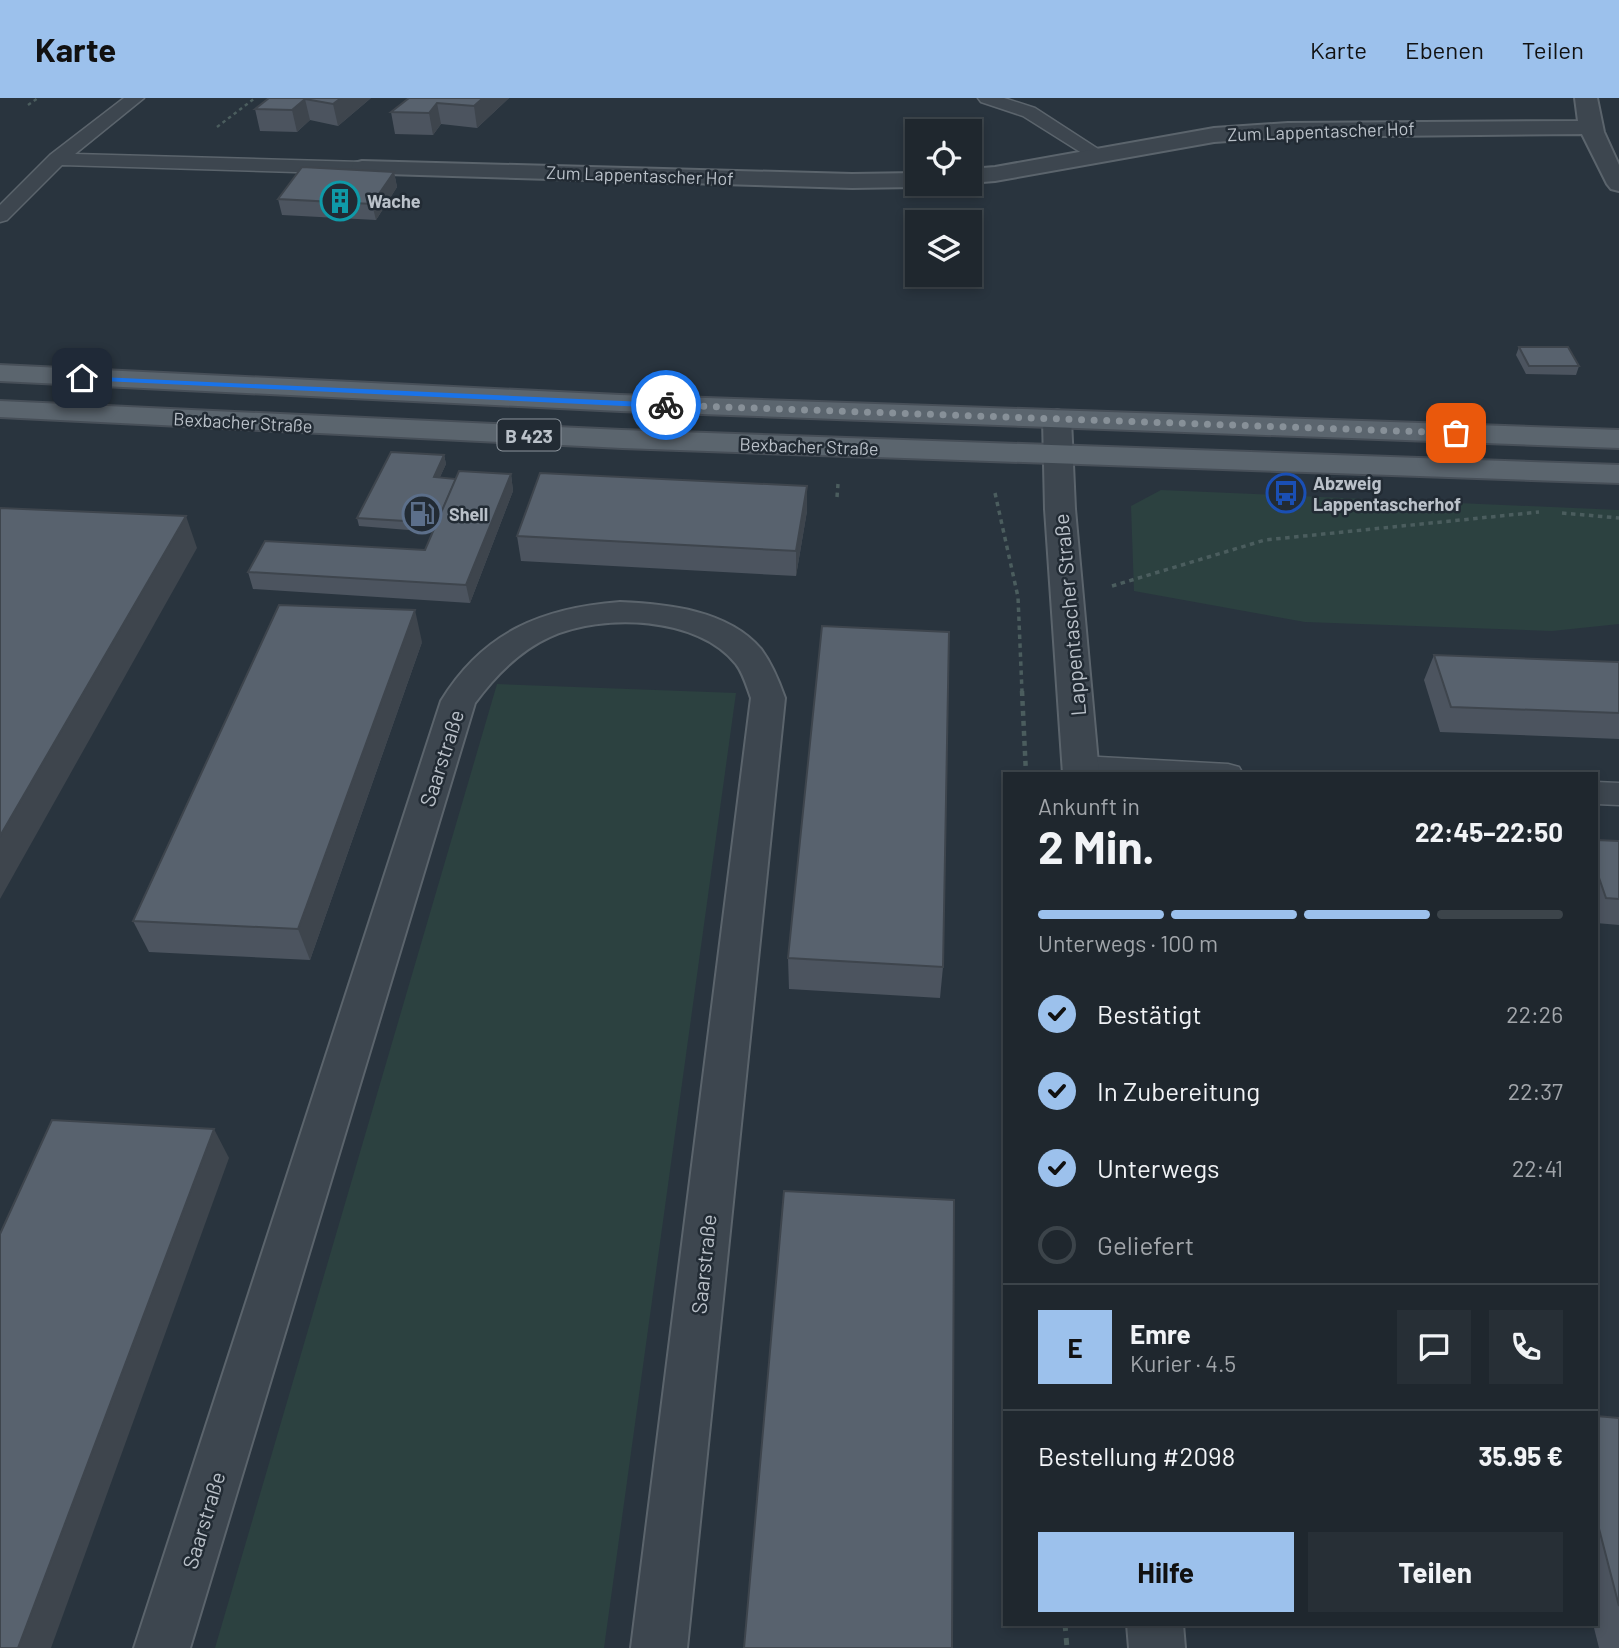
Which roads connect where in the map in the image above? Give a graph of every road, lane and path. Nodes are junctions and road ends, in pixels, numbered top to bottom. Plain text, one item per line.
1 (38, 98) edge
2 (135, 98) edge
3 (988, 98) edge
4 (1586, 98) edge
5 (27, 105) dead end
6 (1592, 128) junction
7 (1100, 156) junction
8 (57, 159) junction
9 (362, 168) joint
10 (982, 174) edge
11 (905, 180) edge
12 (1619, 184) edge
13 (0, 216) edge
14 (0, 373) edge
15 (0, 409) edge
16 (1057, 419) junction
17 (1619, 439) edge
18 (1059, 456) junction
19 (1619, 474) edge
20 (995, 493) dead end
21 (1544, 512) dead end
22 (1556, 513) dead end
23 (1619, 518) edge
24 (1018, 597) junction
25 (1068, 599) junction
26 (1081, 770) edge
27 (1026, 772) edge
28 (1154, 772) edge
29 (1598, 793) edge
30 (1619, 794) edge
31 (1065, 1626) edge
32 (1155, 1626) edge
33 (162, 1648) edge
34 (659, 1648) edge
35 (1067, 1648) edge
36 (1157, 1648) edge

1 - 5 path
2 - 8 lane
3 - 7 lane
4 - 6 street
6 - 7 street, Zum Lappentascher Hof
6 - 12 street
7 - 10 street, Zum Lappentascher Hof
8 - 9 lane
8 - 13 lane
9 - 11 street, Zum Lappentascher Hof
14 - 16 main road, Bexbacher Straße / B 423
15 - 18 main road, Bexbacher Straße / B 423
16 - 17 main road, Bexbacher Straße / B 423
16 - 18 street, Lappentascher Straße
18 - 19 main road, Bexbacher Straße / B 423
18 - 25 street, Lappentascher Straße
20 - 24 path
21 - 25 path
22 - 23 path
24 - 25 path
24 - 27 path
25 - 26 street, Lappentascher Straße
26 - 28 lane
29 - 30 lane
31 - 35 path
32 - 36 street
33 - 34 street, Saarstraße

